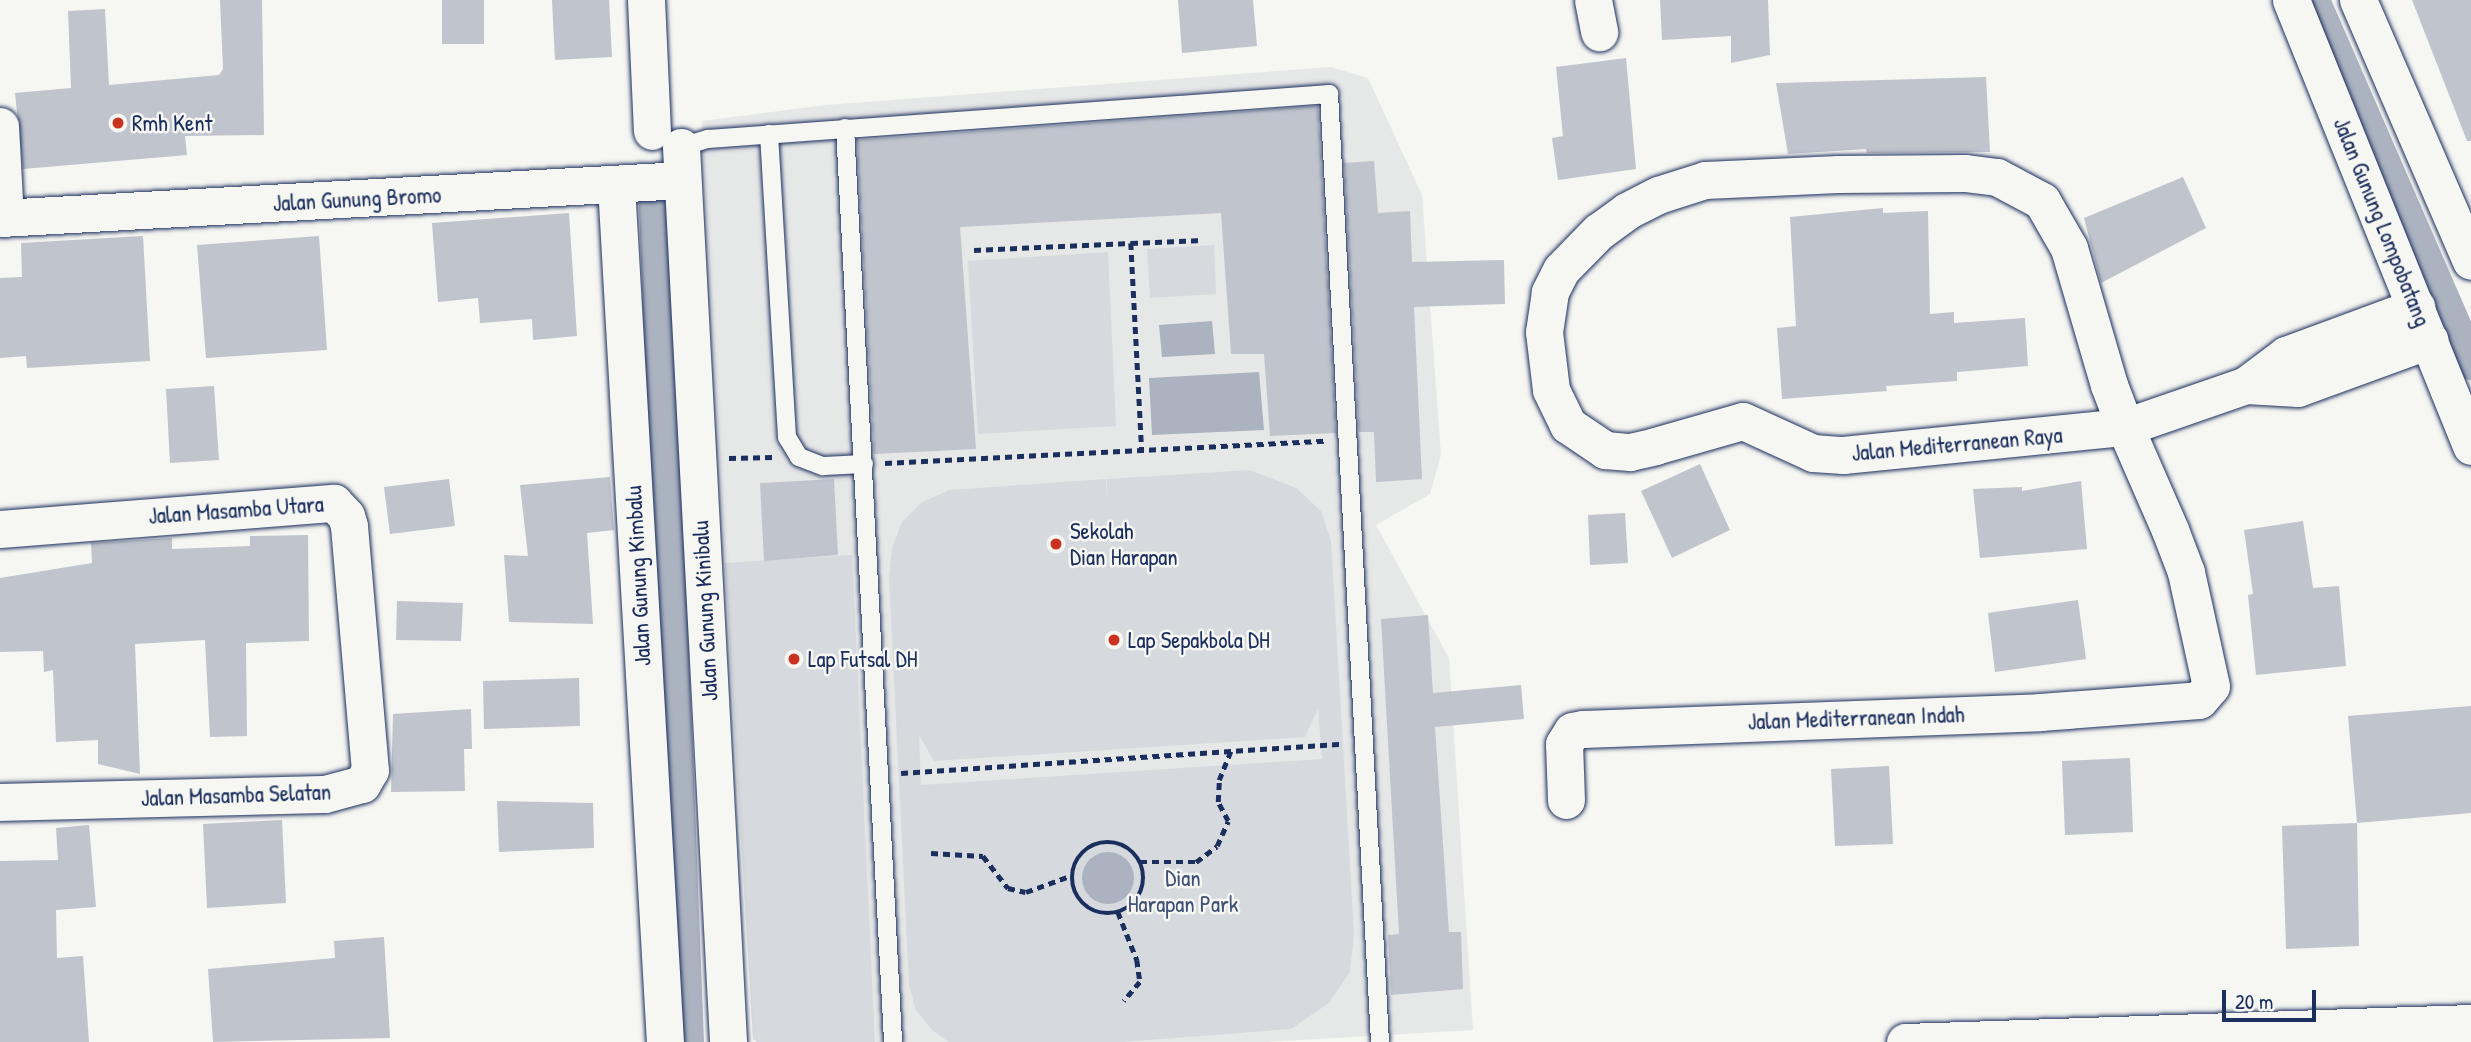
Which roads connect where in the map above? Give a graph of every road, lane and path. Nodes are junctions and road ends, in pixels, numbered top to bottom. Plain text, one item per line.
1 (646, 0) edge
2 (2291, 0) edge
3 (2358, 0) edge
4 (0, 126) edge
5 (845, 128) junction
6 (769, 134) junction
7 (672, 153) junction
8 (616, 185) junction
9 (3, 218) edge
10 (1203, 240) dead end
11 (1131, 243) junction
12 (974, 250) dead end
13 (2471, 261) edge
14 (2422, 323) junction
15 (2125, 427) junction
16 (1348, 439) junction
17 (2471, 446) edge
18 (1142, 451) junction
19 (799, 457) junction
20 (696, 459) junction
21 (863, 464) junction
22 (0, 529) edge
23 (358, 636) joint
24 (2209, 693) joint
25 (1364, 743) junction
26 (1231, 751) junction
27 (880, 774) junction
28 (1566, 800) dead end
29 (0, 802) edge
30 (931, 853) dead end
31 (1140, 862) junction
32 (1070, 876) junction
33 (1118, 912) junction
34 (1124, 1000) dead end
35 (2471, 1023) edge
36 (664, 1042) edge
37 (728, 1042) edge
38 (893, 1042) edge
39 (1380, 1042) edge
40 (1905, 1042) edge

1 - 7 street, Jalan Gunung Kinibalu
2 - 14 street, Jalan Gunung Lompobatang
3 - 13 street
4 - 9 street
5 - 6 lane
5 - 16 lane
5 - 21 lane
6 - 7 lane
6 - 19 lane
7 - 8 street
7 - 20 street, Jalan Gunung Kinibalu
8 - 9 street, Jalan Gunung Bromo
8 - 36 street, Jalan Gunung Kimbalu
10 - 11 path
11 - 12 path
11 - 18 path
14 - 15 street, Jalan Mediterranean Raya
14 - 17 street, Jalan Gunung Lompobatang
15 - 15 street, Jalan Mediterranean Raya
15 - 24 street, Jalan Mediterranean Raya
16 - 18 path
16 - 25 lane
18 - 21 path
19 - 20 path
19 - 21 lane
20 - 37 street, Jalan Gunung Kinibalu
21 - 27 lane
22 - 23 street, Jalan Masamba Utara
23 - 29 street, Jalan Masamba Selatan
24 - 28 street, Jalan Mediterranean Indah
25 - 26 path
25 - 39 lane
26 - 27 path
26 - 31 path
27 - 38 lane
30 - 32 path
31 - 32 path
31 - 33 path
32 - 33 path
33 - 34 path
35 - 40 street

